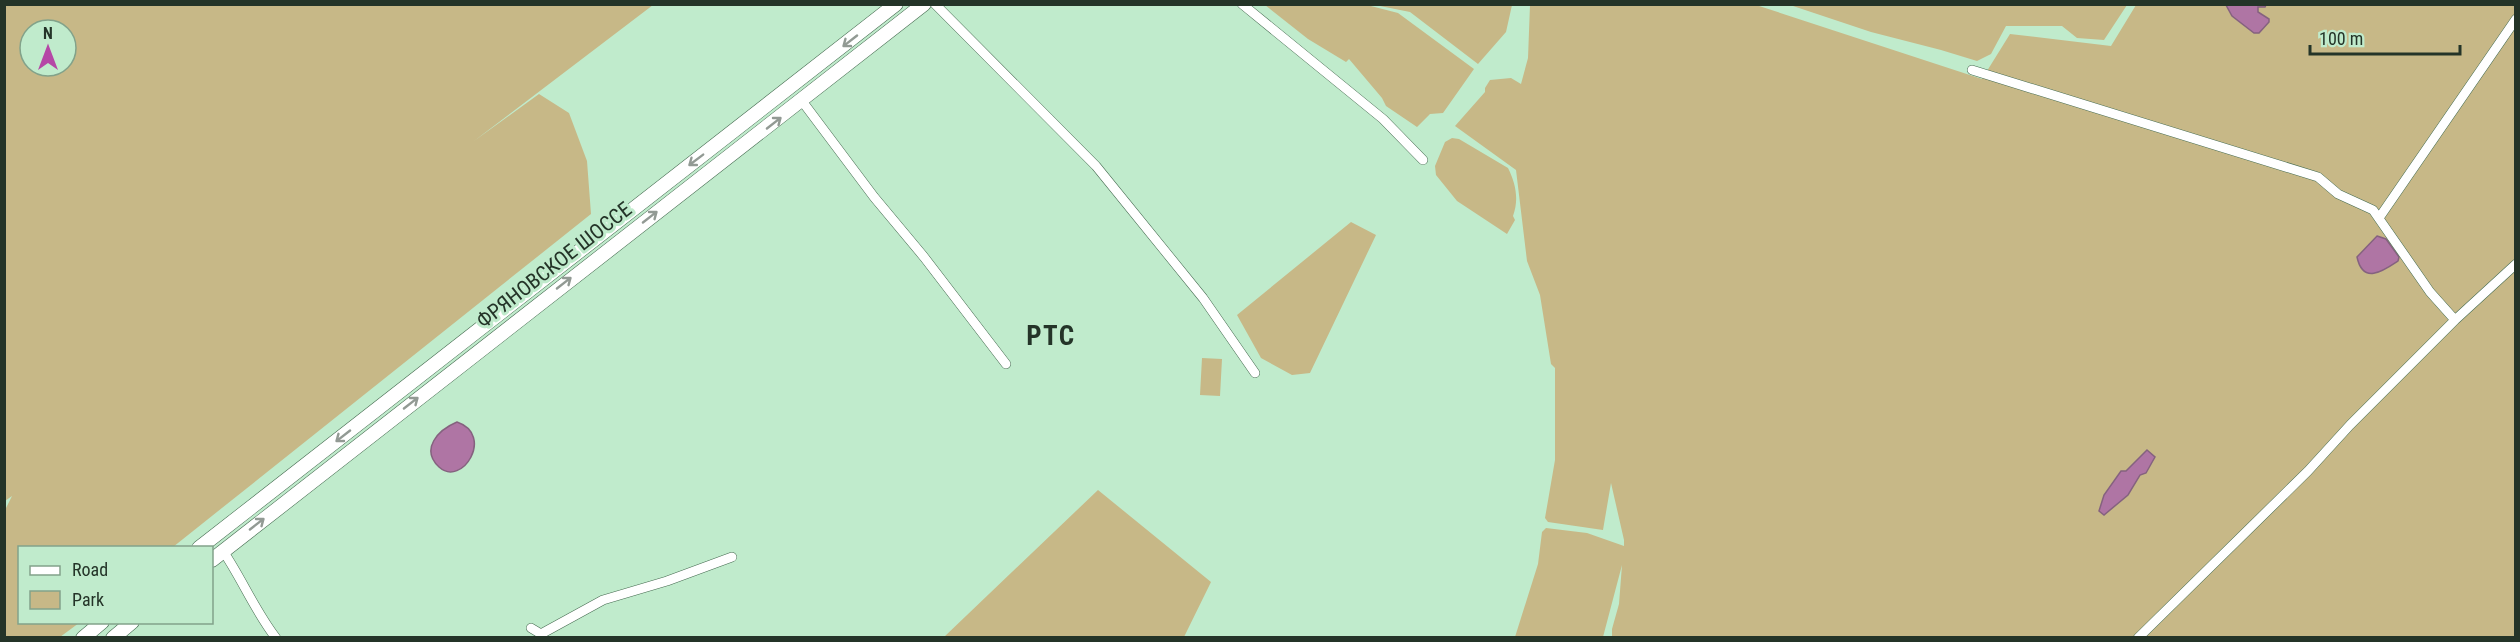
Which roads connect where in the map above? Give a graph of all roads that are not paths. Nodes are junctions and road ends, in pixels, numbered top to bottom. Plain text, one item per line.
1 (896, 4) edge
2 (924, 4) edge
3 (935, 4) edge
4 (1242, 4) edge
5 (2516, 20) edge
6 (1972, 70) dead end
7 (802, 101) junction
8 (1423, 160) dead end
9 (2379, 218) junction
10 (2516, 264) edge
11 (2455, 320) junction
12 (1006, 364) dead end
13 (1255, 373) dead end
14 (202, 546) edge
15 (217, 556) edge
16 (732, 557) dead end
17 (100, 624) edge
18 (130, 624) edge
19 (531, 628) dead end
20 (83, 638) edge
21 (113, 638) edge
22 (276, 638) edge
23 (2138, 638) edge

1 -> 14 main road, ФРЯНОВСКОЕ ШОССЕ
2 - 7 main road, ФРЯНОВСКОЕ ШОССЕ
3 - 13 street
4 - 8 street
5 - 9 street
6 - 9 street
7 - 12 street
15 -> 7 main road, ФРЯНОВСКОЕ ШОССЕ
9 - 11 street
10 - 11 street
11 - 23 street
15 - 22 street
16 - 19 street
17 - 20 main road
18 - 21 main road

